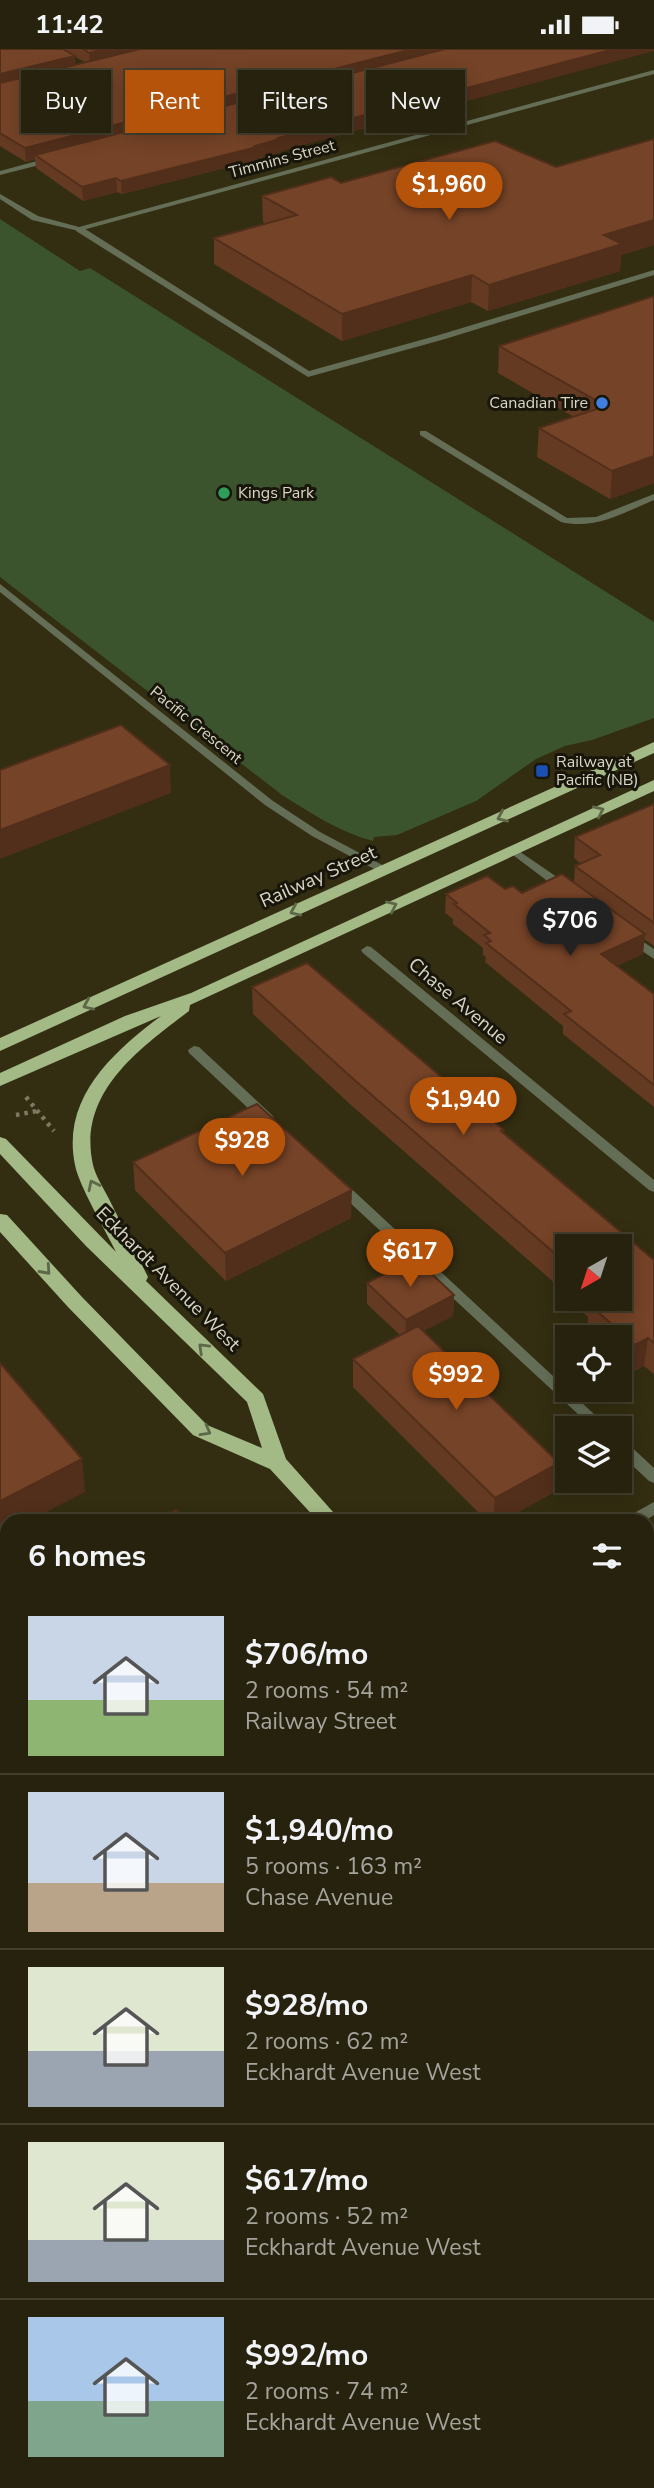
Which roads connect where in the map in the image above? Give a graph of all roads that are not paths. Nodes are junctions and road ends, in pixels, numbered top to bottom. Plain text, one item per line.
1 (654, 72) edge
2 (67, 156) edge
3 (0, 173) edge
4 (0, 195) edge
5 (79, 229) junction
6 (654, 272) edge
7 (423, 433) dead end
8 (654, 497) edge
9 (0, 587) edge
10 (654, 747) edge
11 (654, 785) edge
12 (513, 850) junction
13 (384, 870) junction
14 (581, 901) edge
15 (623, 932) edge
16 (368, 950) dead end
17 (654, 955) edge
18 (197, 997) junction
19 (0, 1045) edge
20 (194, 1050) dead end
21 (0, 1080) edge
22 (276, 1125) edge
23 (0, 1143) edge
24 (327, 1173) edge
25 (654, 1187) edge
26 (0, 1220) edge
27 (144, 1291) junction
28 (588, 1416) edge
29 (632, 1456) edge
30 (277, 1464) junction
31 (654, 1477) edge
32 (324, 1514) edge

1 - 5 street, Timmins Street
2 - 3 street
4 - 5 street
5 - 6 street
7 - 8 street
9 - 13 street, Pacific Crescent
10 -> 13 highway, Railway Street
12 -> 11 highway
12 - 14 street
18 -> 12 highway
13 -> 19 highway, Railway Street
15 - 17 street
16 - 25 street, Chase Avenue
18 - 21 highway
27 -> 18 highway
20 - 22 street
23 - 27 highway, Eckhardt Avenue West
24 - 28 street
26 -> 30 highway, Eckhardt Avenue West
30 -> 27 highway, Eckhardt Avenue West
29 - 31 street
30 - 32 highway, Eckhardt Avenue West

